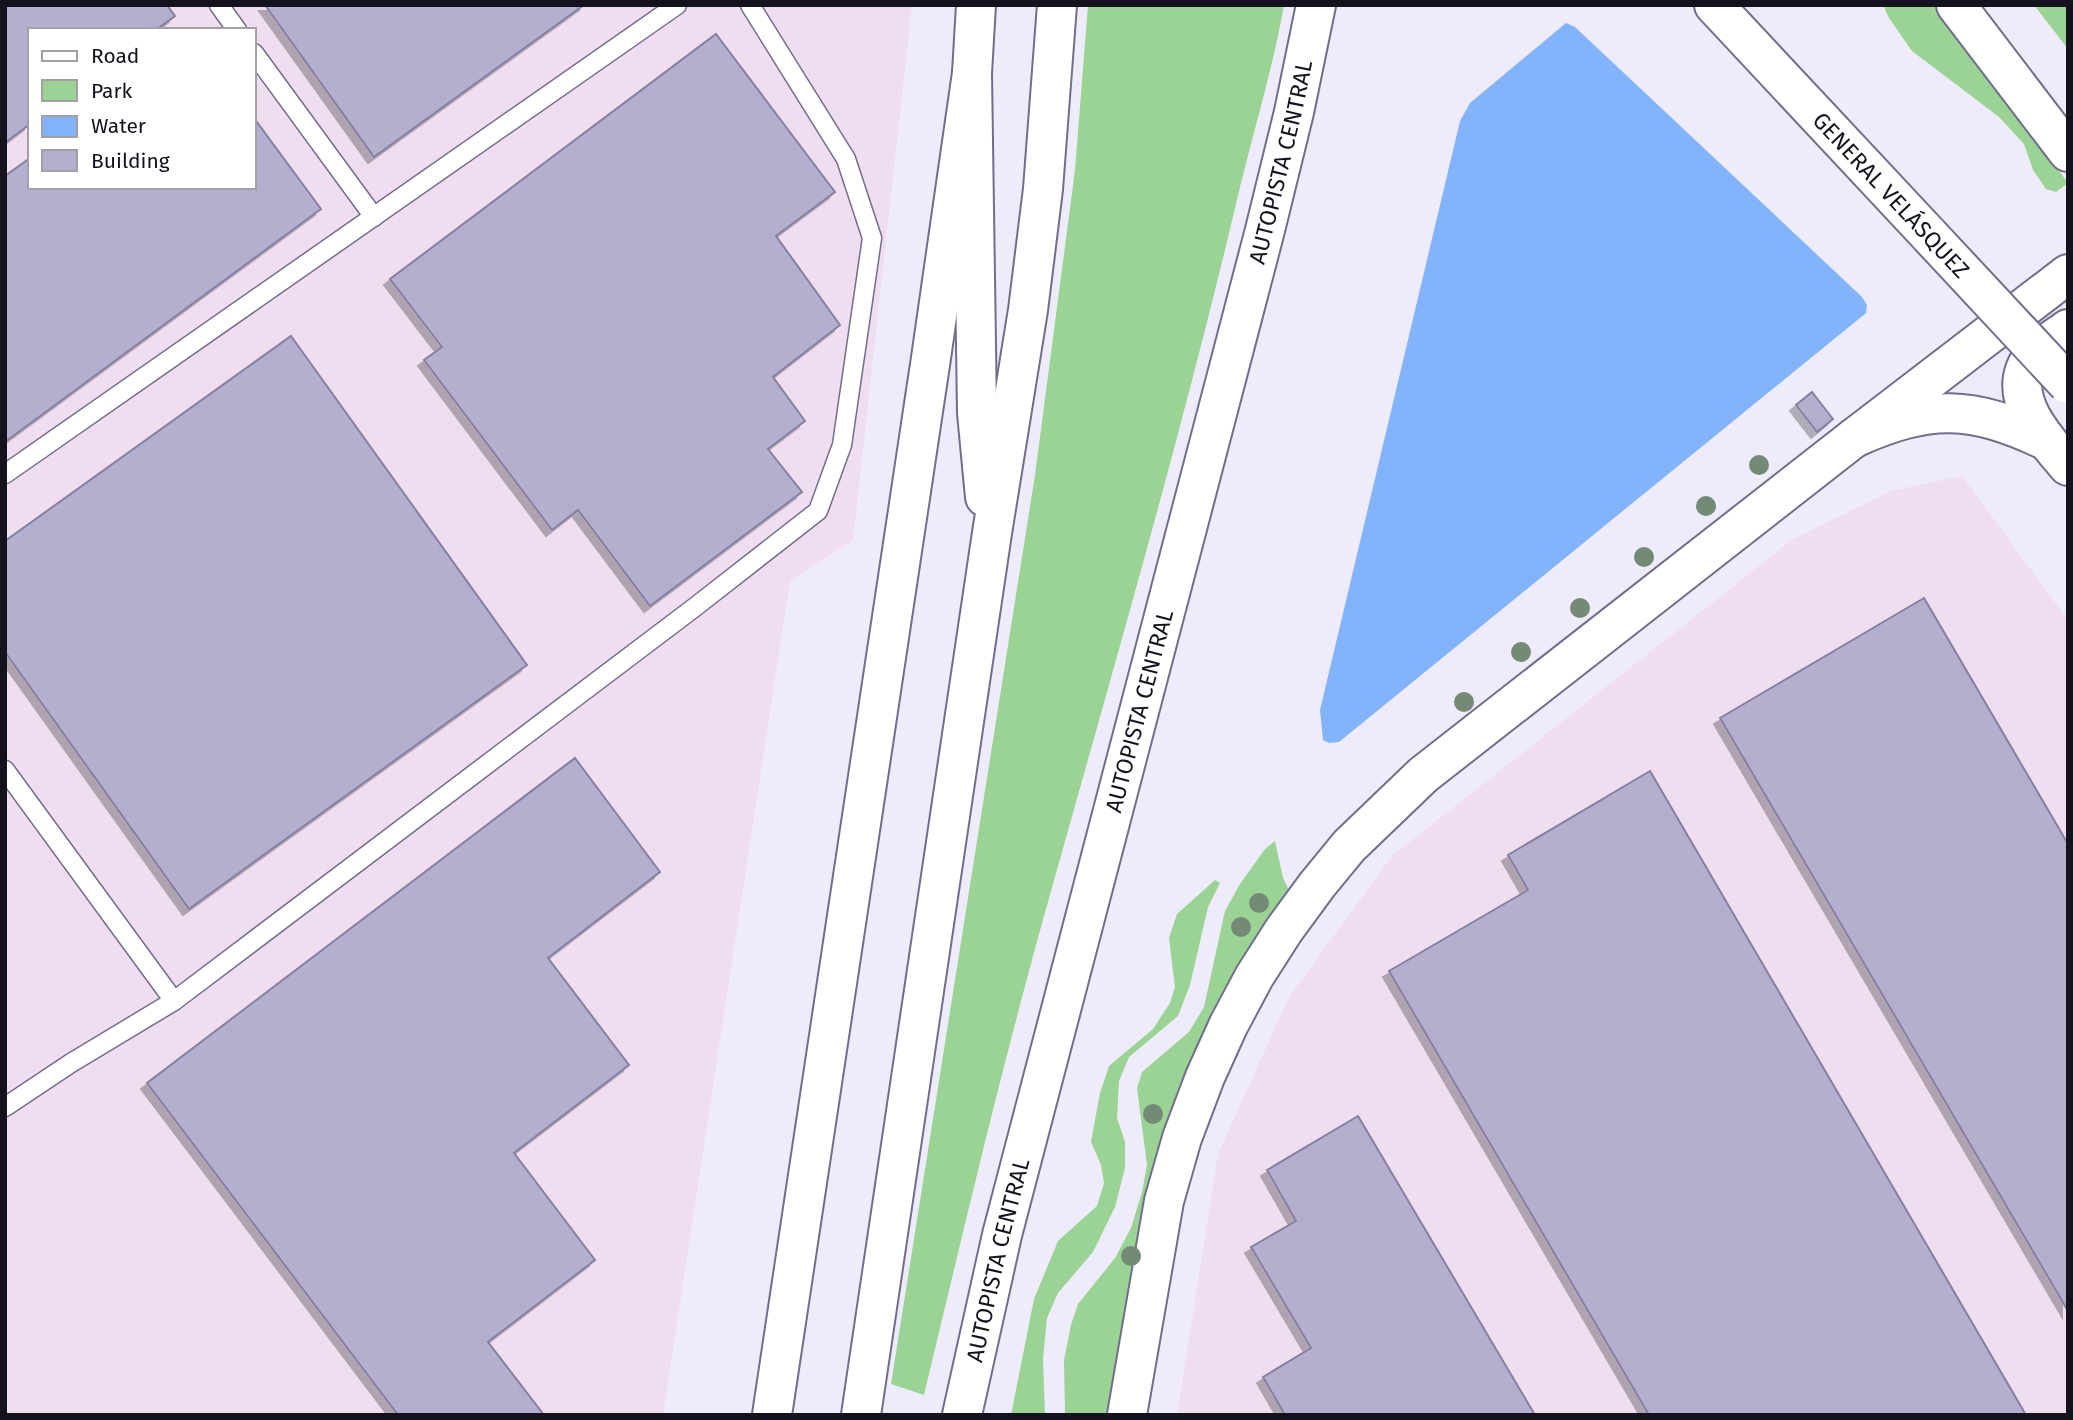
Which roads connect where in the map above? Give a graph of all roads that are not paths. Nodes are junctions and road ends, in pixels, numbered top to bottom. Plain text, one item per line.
1 (219, 5) edge
2 (677, 5) edge
3 (750, 5) edge
4 (976, 5) edge
5 (1057, 5) edge
6 (1316, 5) edge
7 (1714, 5) edge
8 (1956, 5) edge
9 (236, 28) edge
10 (256, 56) edge
11 (972, 73) junction
12 (2068, 152) edge
13 (374, 216) junction
14 (2068, 274) edge
15 (2068, 329) edge
16 (2068, 384) edge
17 (1854, 438) junction
18 (2057, 454) edge
19 (5, 474) edge
20 (992, 533) junction
21 (5, 770) edge
22 (174, 1000) junction
23 (5, 1107) edge
24 (772, 1415) edge
25 (861, 1415) edge
26 (962, 1415) edge
27 (1127, 1415) edge

1 - 9 lane
2 - 13 lane
3 - 22 lane
4 - 11 main road
5 - 20 main road
6 - 26 main road, AUTOPISTA CENTRAL
7 - 16 main road, GENERAL VELÁSQUEZ, bridge
8 - 12 main road
10 - 13 lane
11 - 20 main road
11 - 24 main road
13 - 19 lane
14 - 17 main road
15 - 18 main road
17 - 18 main road
17 - 27 main road
20 - 25 main road
21 - 22 lane
22 - 23 lane

